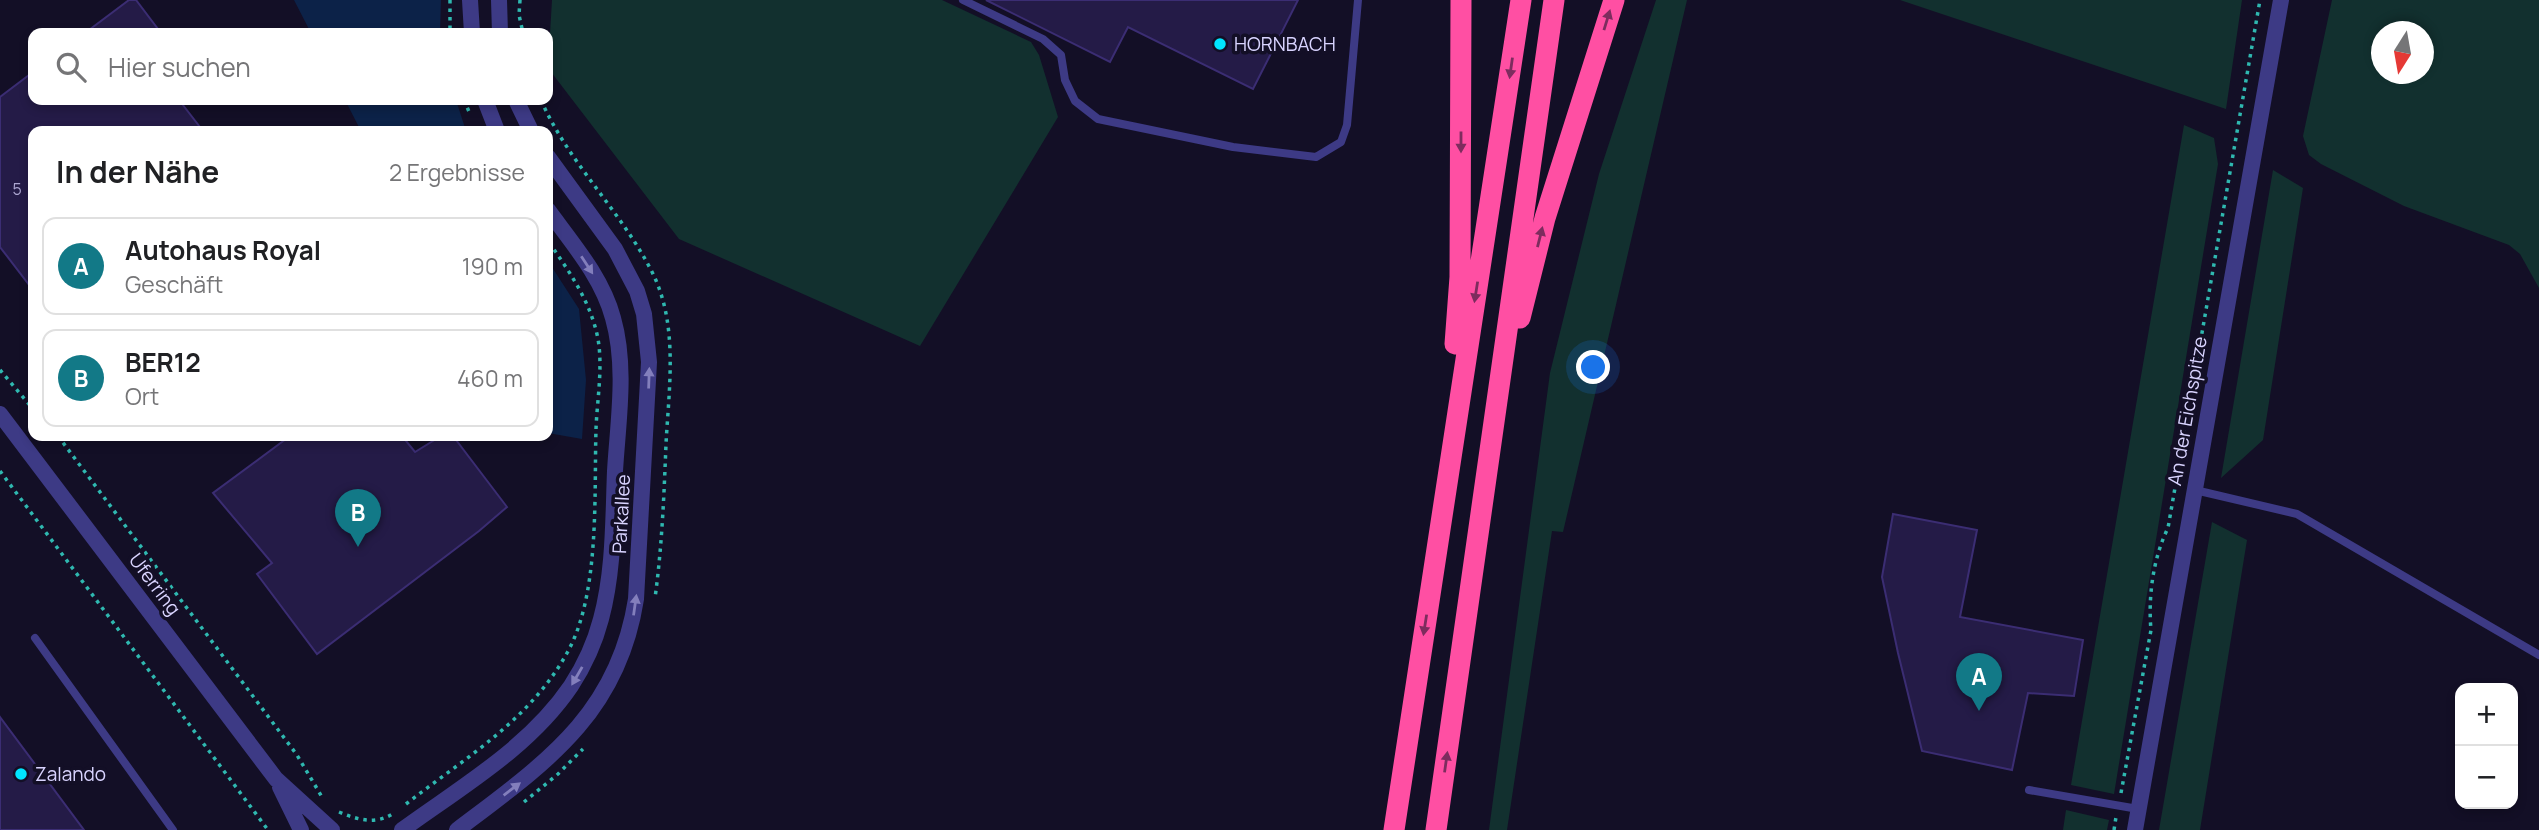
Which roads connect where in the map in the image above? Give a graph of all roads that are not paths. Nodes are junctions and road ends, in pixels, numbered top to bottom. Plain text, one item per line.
1 (470, 0) edge
2 (499, 0) edge
3 (962, 0) edge
4 (1357, 0) edge
5 (1461, 0) edge
6 (1521, 0) edge
7 (1554, 0) edge
8 (1614, 0) edge
9 (2281, 0) edge
10 (472, 28) edge
11 (500, 28) edge
12 (487, 105) edge
13 (518, 105) edge
14 (495, 126) edge
15 (528, 126) edge
16 (553, 165) edge
17 (553, 217) edge
18 (1, 416) edge
19 (2194, 490) junction
20 (1483, 495) junction
21 (1435, 558) junction
22 (35, 638) dead end
23 (2539, 655) edge
24 (276, 779) junction
25 (2029, 790) dead end
26 (2138, 809) junction
27 (329, 821) edge
28 (173, 830) edge
29 (301, 830) edge
30 (402, 830) edge
31 (457, 830) edge
32 (1394, 830) edge
33 (1436, 830) edge
34 (2135, 830) edge

1 - 10 street
2 - 11 street
3 - 4 lane
5 -> 21 highway
6 -> 21 highway
7 - 20 highway
20 -> 8 highway
9 - 19 street, An der Eichspitze
12 - 14 street
13 - 15 street
31 -> 16 street, Parkallee
17 -> 30 street, Parkallee
18 - 24 street, Uferring
19 - 23 lane
19 - 26 street, An der Eichspitze
33 -> 20 highway
21 -> 32 highway
22 - 28 lane
24 - 27 street, Uferring
24 - 29 street, Uferring
25 - 26 lane
26 - 34 street, An der Eichspitze

